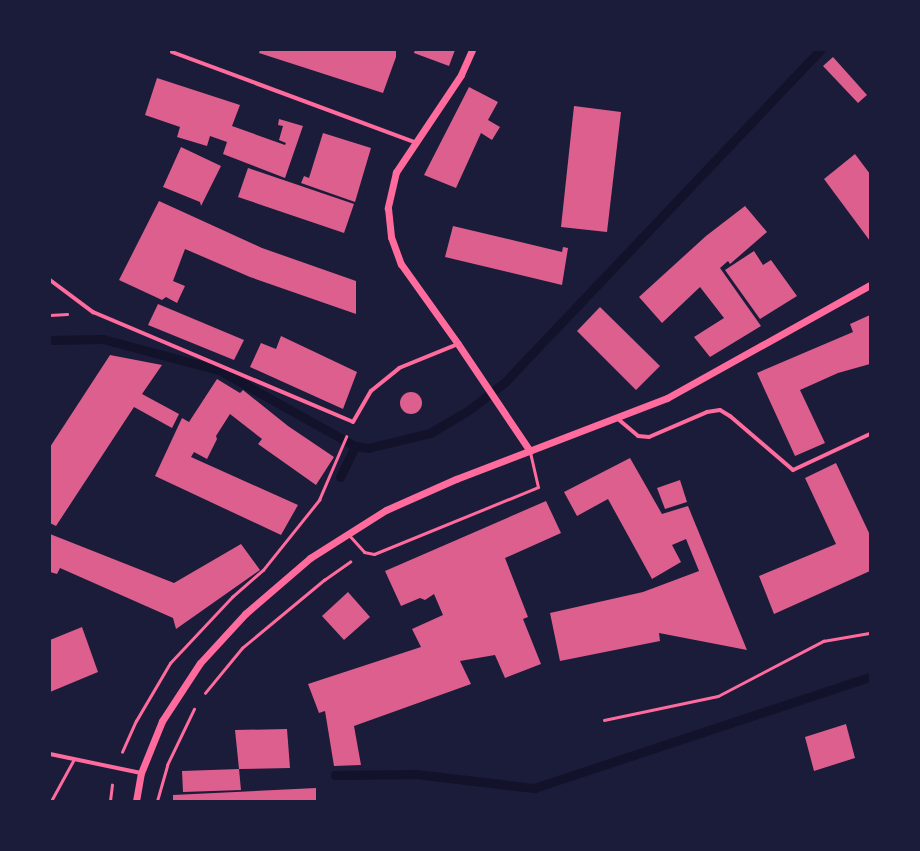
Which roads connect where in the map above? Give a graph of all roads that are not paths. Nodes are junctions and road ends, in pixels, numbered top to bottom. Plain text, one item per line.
1 (472, 50) edge
2 (172, 52) dead end
3 (414, 142) junction
4 (50, 280) edge
5 (870, 285) edge
6 (458, 344) junction
7 (618, 418) junction
8 (870, 434) edge
9 (530, 451) junction
10 (347, 533) junction
11 (50, 754) edge
12 (74, 759) junction
13 (141, 774) junction
14 (51, 801) edge
15 (136, 801) edge

1 - 3 street
2 - 3 street
3 - 6 street
4 - 6 street
5 - 7 street
6 - 9 street
7 - 8 street
7 - 9 street
9 - 10 street
9 - 10 lane
10 - 13 street
11 - 12 street
12 - 13 street
12 - 14 lane
13 - 15 street

